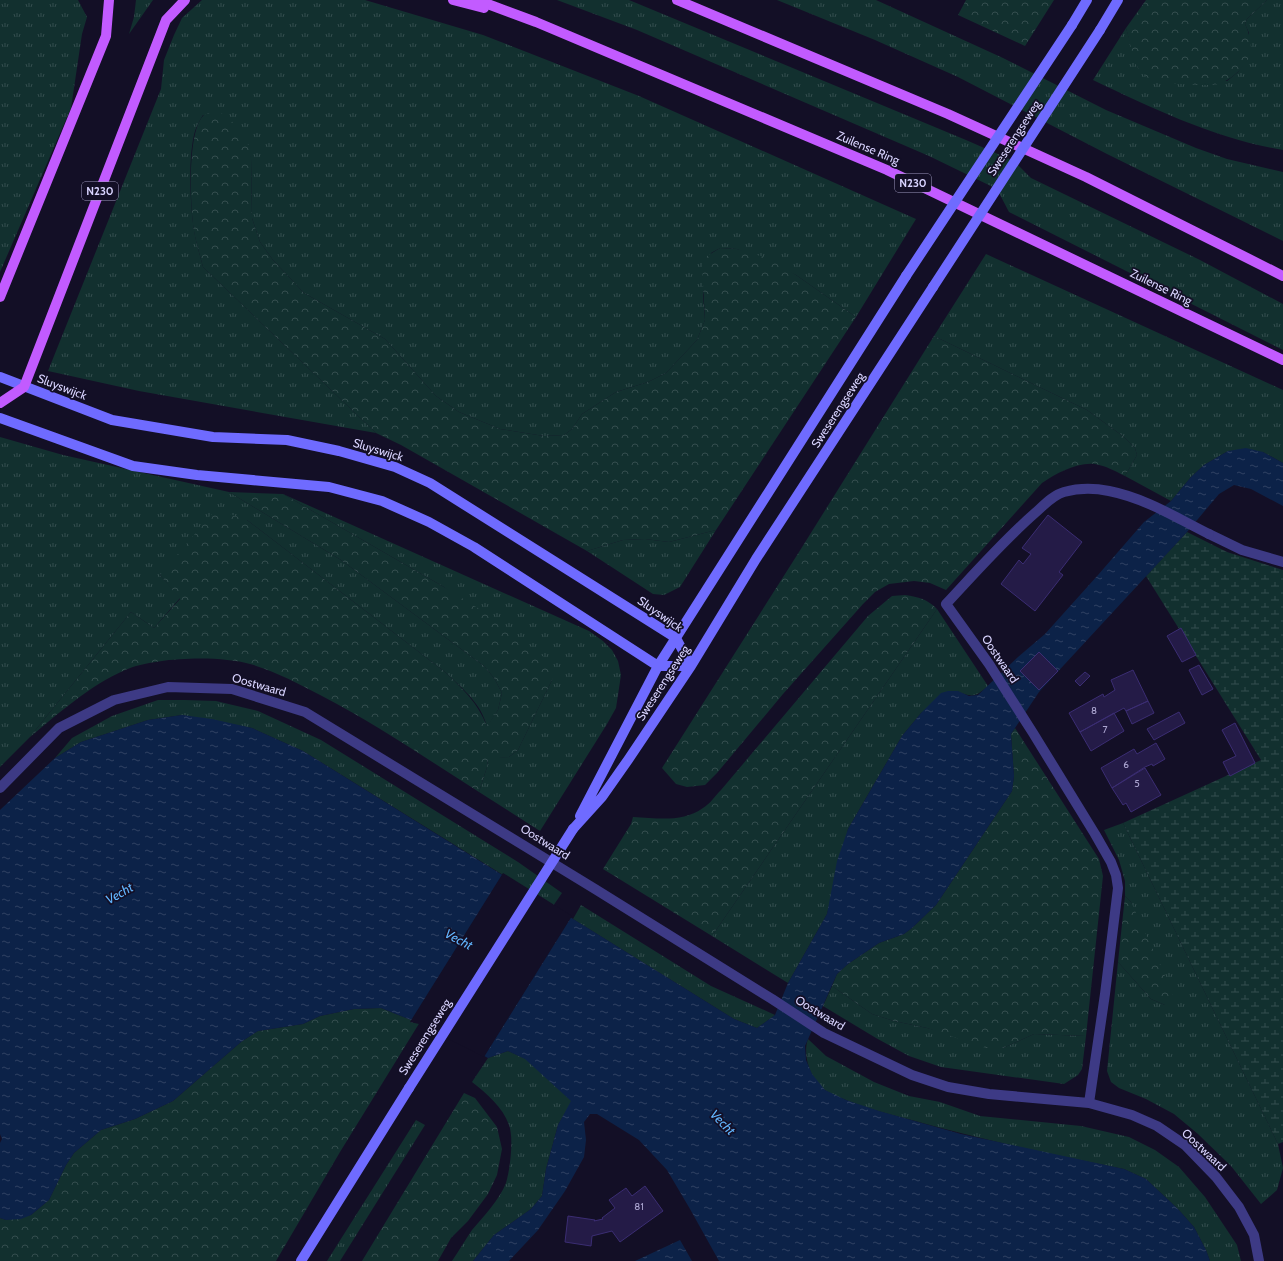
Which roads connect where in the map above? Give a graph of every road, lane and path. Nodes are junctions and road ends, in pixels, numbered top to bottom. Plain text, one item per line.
1 (109, 0) edge
2 (185, 0) edge
3 (453, 0) edge
4 (477, 0) edge
5 (677, 0) edge
6 (1087, 0) edge
7 (1118, 0) edge
8 (536, 22) junction
9 (1283, 276) edge
10 (0, 298) edge
11 (1283, 360) edge
12 (0, 377) edge
13 (24, 386) junction
14 (0, 403) edge
15 (0, 418) edge
16 (1283, 562) edge
17 (676, 638) junction
18 (658, 666) junction
19 (691, 666) junction
20 (0, 788) edge
21 (573, 829) junction
22 (1088, 1103) junction
23 (301, 1261) edge
24 (1259, 1261) edge

1 - 10 main road
2 - 13 main road, N230
3 - 8 main road, N230
4 - 8 main road, Zuilense Ring / N230
5 - 9 main road
6 - 17 main road, Sweserengseweg, bridge
7 - 19 main road, Sweserengseweg, bridge
8 - 11 main road, Zuilense Ring / N230
12 - 13 main road, Sluyswijck
13 - 14 main road
13 - 17 main road, Sluyswijck
15 - 18 main road
16 - 22 street, Oostwaard
17 - 18 main road, Sweserengseweg
17 - 19 main road, Sluyswijck
18 - 19 main road
18 - 21 main road, Sweserengseweg
19 - 21 main road, Sweserengseweg
20 - 22 street, Oostwaard
21 - 23 main road, Sweserengseweg, bridge
22 - 24 street, Oostwaard

